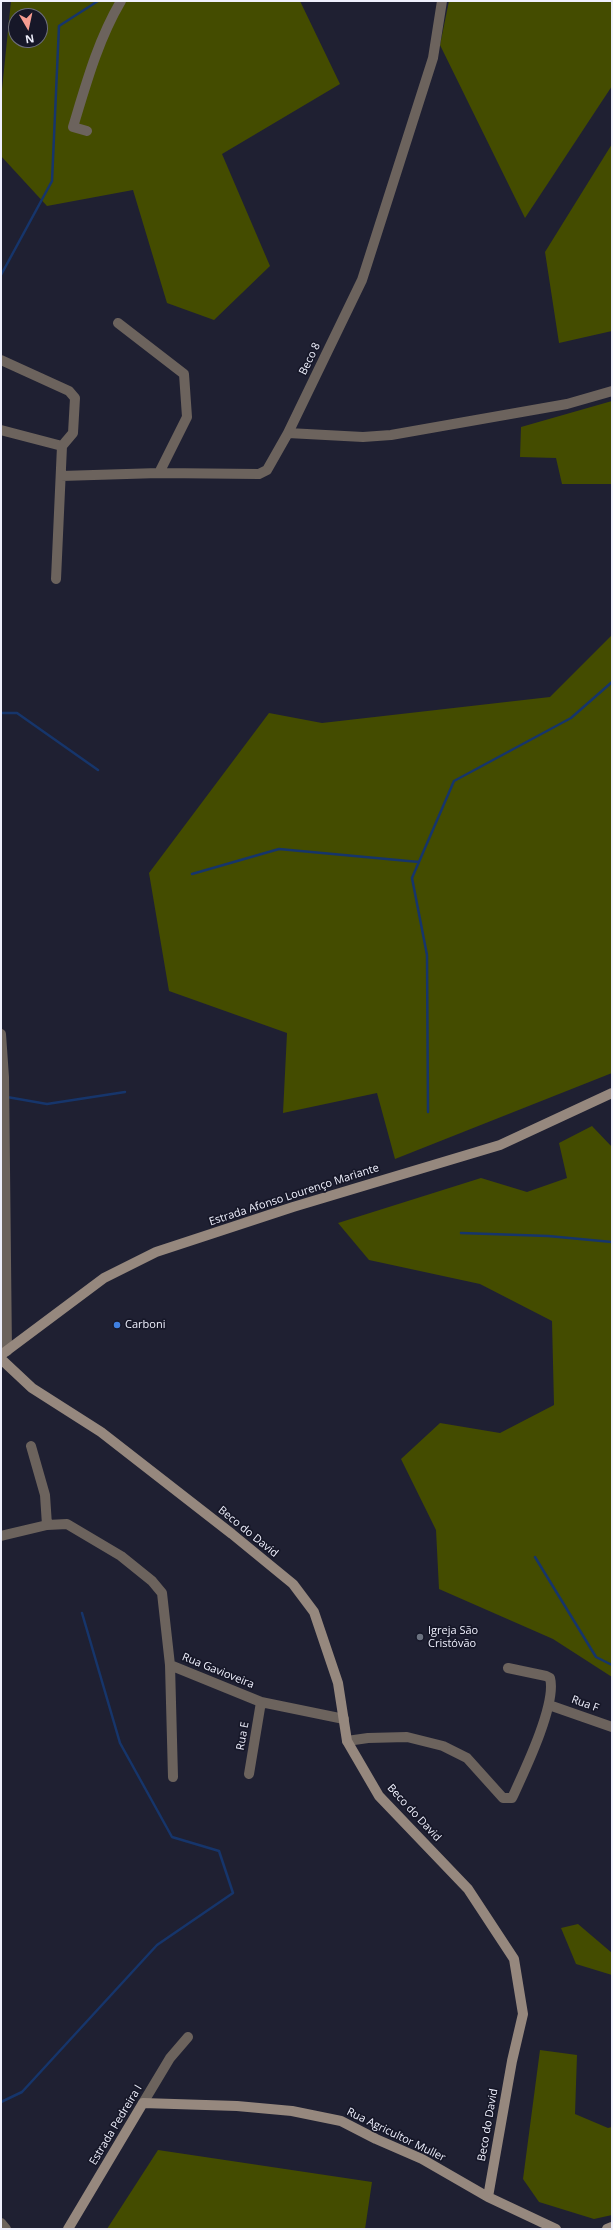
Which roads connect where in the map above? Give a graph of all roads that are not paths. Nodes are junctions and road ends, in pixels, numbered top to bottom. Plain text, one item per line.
1 (121, 1) edge
2 (442, 1) edge
3 (87, 131) dead end
4 (118, 323) dead end
5 (1, 360) edge
6 (612, 391) edge
7 (1, 430) edge
8 (288, 434) junction
9 (62, 446) junction
10 (159, 473) junction
11 (61, 476) junction
12 (56, 579) dead end
13 (1, 1034) edge
14 (612, 1094) edge
15 (3, 1355) edge
16 (31, 1446) dead end
17 (47, 1525) junction
18 (1, 1536) edge
19 (170, 1665) junction
20 (508, 1668) dead end
21 (261, 1702) junction
22 (549, 1704) junction
23 (344, 1719) junction
24 (612, 1727) edge
25 (347, 1741) junction
26 (249, 1774) dead end
27 (173, 1777) dead end
28 (188, 2037) dead end
29 (143, 2102) junction
30 (488, 2198) junction
31 (1, 2223) edge
32 (612, 2227) edge
33 (6, 2229) edge
34 (68, 2229) edge
35 (556, 2229) edge
36 (606, 2229) edge

1 - 3 street
2 - 8 street, Beco 8
4 - 10 street
5 - 9 street
6 - 8 street
7 - 9 street
8 - 10 street, Beco 8
9 - 11 street
10 - 11 street, Beco 8
11 - 12 street
13 - 15 street
14 - 15 street, Estrada Afonso Lourenço Mariante
15 - 23 street, Beco do David
16 - 17 street
17 - 18 street
17 - 19 street
19 - 21 street, Rua Gavioveira
19 - 27 street, Rua Gavioveira
20 - 22 street
21 - 23 street, Rua Gavioveira
21 - 26 street, Rua E
22 - 24 street, Rua F
22 - 25 street
23 - 25 street, Beco do David
25 - 30 street, Beco do David
28 - 29 street, Estrada Pedreira I
29 - 30 street, Rua Agricultor Muller
29 - 34 street, Estrada Pedreira I
30 - 35 street
31 - 33 street
32 - 36 street

